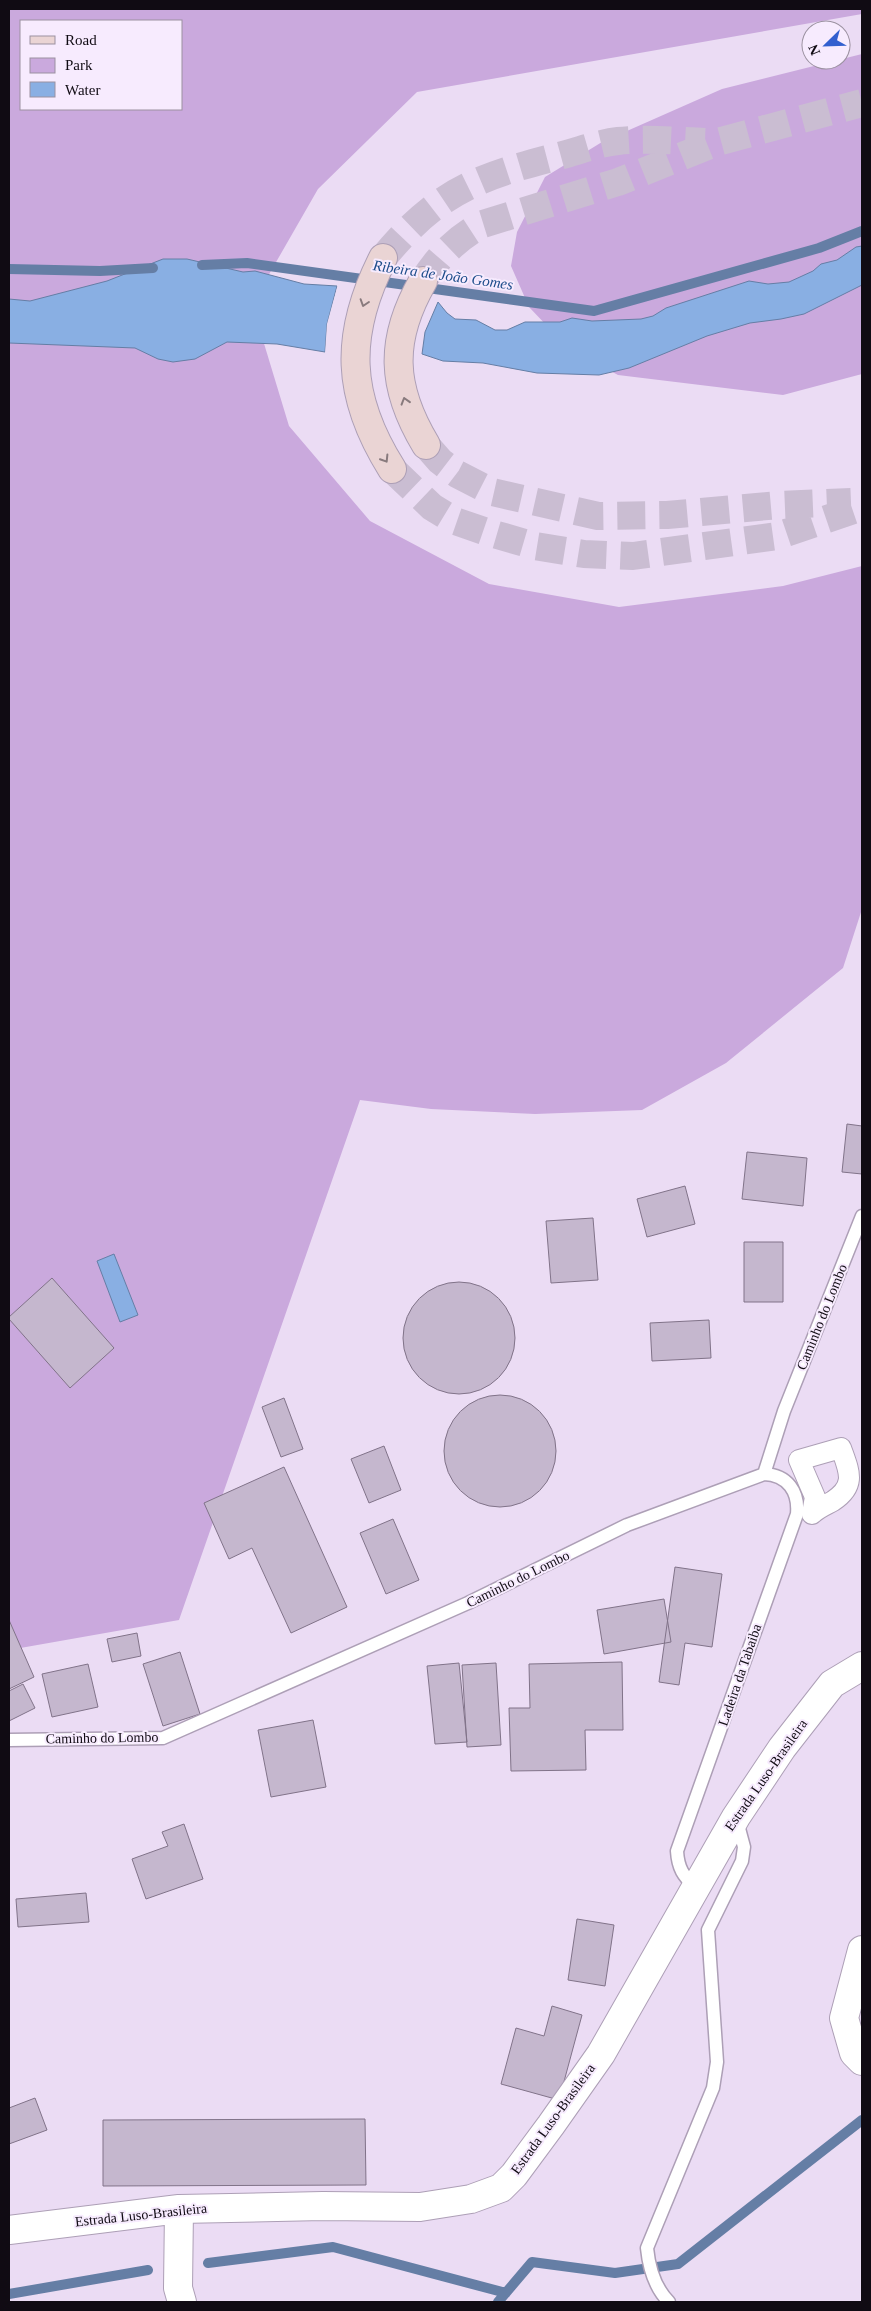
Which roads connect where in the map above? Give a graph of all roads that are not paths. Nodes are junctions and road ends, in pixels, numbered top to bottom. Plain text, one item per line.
1 (383, 258) tunnel mouth
2 (423, 281) tunnel mouth
3 (426, 445) tunnel mouth
4 (392, 469) tunnel mouth
5 (862, 1216) edge
6 (764, 1474) junction
7 (862, 1666) edge
8 (9, 1740) edge
9 (736, 1816) junction
10 (696, 1888) junction
11 (862, 1950) edge
12 (862, 2061) edge
13 (180, 2209) junction
14 (9, 2230) edge
15 (182, 2302) edge
16 (669, 2302) edge

1 -> 4 main road
3 -> 2 main road
5 - 6 lane, Caminho do Lombo
6 - 8 lane, Caminho do Lombo
6 - 10 lane, Ladeira da Tabaiba
7 - 9 street, Estrada Luso-Brasileira
9 - 10 street, Estrada Luso-Brasileira
9 - 16 lane
10 - 13 street, Estrada Luso-Brasileira
11 - 12 street
13 - 14 street, Estrada Luso-Brasileira
13 - 15 street

